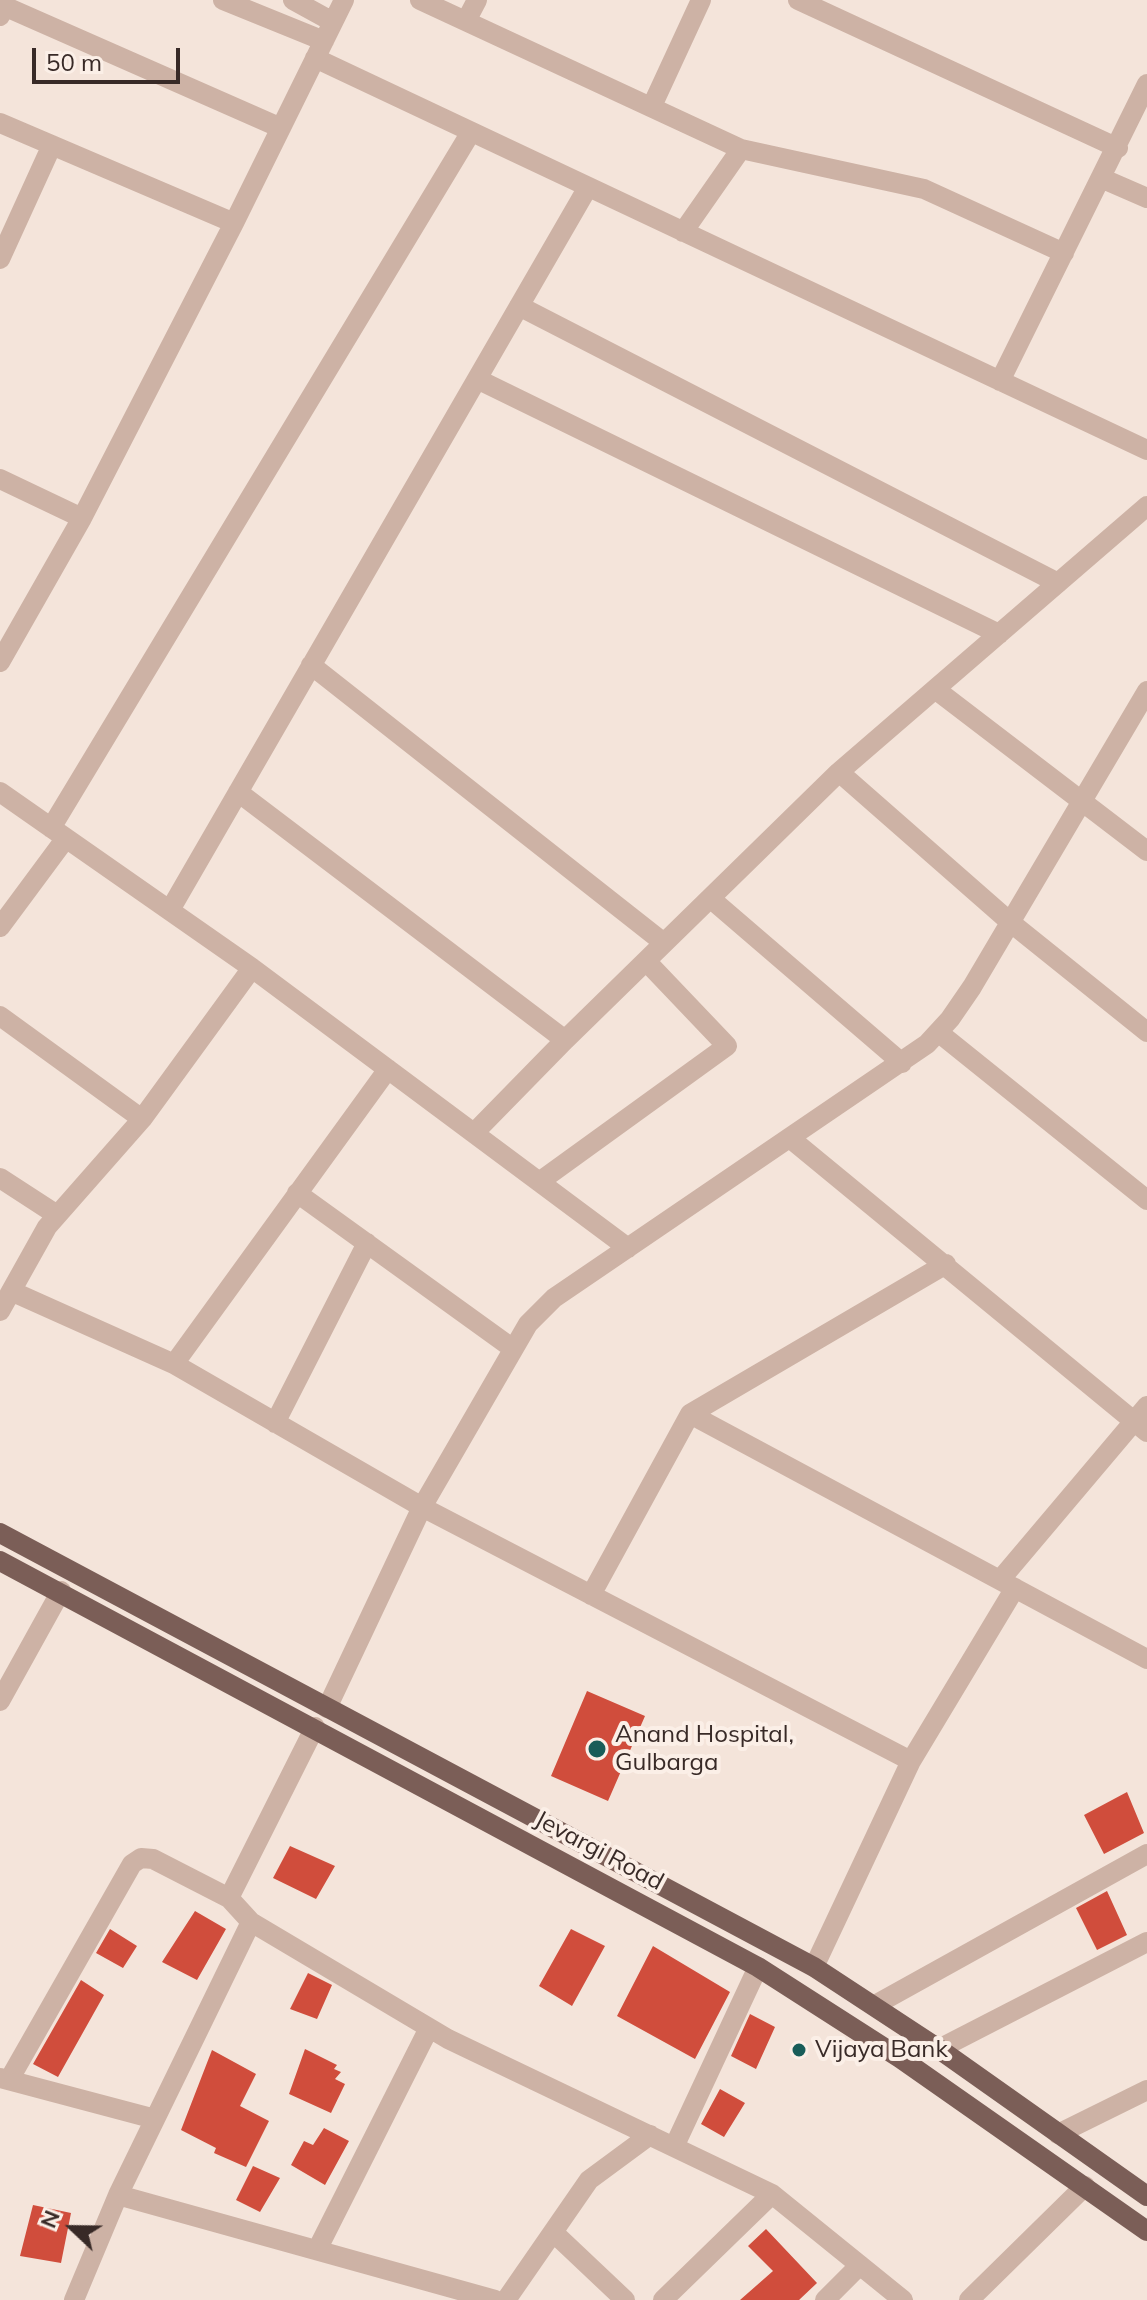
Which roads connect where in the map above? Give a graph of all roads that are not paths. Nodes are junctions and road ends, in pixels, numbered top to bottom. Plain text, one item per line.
1 (223, 0) edge
2 (293, 0) edge
3 (344, 0) edge
4 (420, 0) edge
5 (477, 0) edge
6 (701, 0) edge
7 (799, 0) edge
8 (4, 7) edge
9 (466, 21) junction
10 (333, 22) junction
11 (320, 50) junction
12 (1146, 91) edge
13 (652, 106) junction
14 (0, 123) edge
15 (281, 128) junction
16 (471, 132) junction
17 (52, 145) junction
18 (1118, 148) junction
19 (741, 149) junction
20 (1101, 178) junction
21 (588, 187) junction
22 (1147, 198) edge
23 (234, 223) junction
24 (683, 232) junction
25 (1064, 253) junction
26 (0, 259) edge
27 (519, 306) junction
28 (477, 379) junction
29 (1000, 381) junction
30 (1147, 450) edge
31 (0, 479) edge
32 (1147, 506) edge
33 (82, 518) junction
34 (1058, 583) junction
35 (999, 634) junction
36 (0, 662) edge
37 (311, 665) junction
38 (935, 689) junction
39 (1147, 691) edge
40 (839, 772) junction
41 (0, 792) edge
42 (238, 792) junction
43 (1083, 799) junction
44 (59, 833) junction
45 (1147, 851) edge
46 (710, 898) junction
47 (170, 910) junction
48 (1010, 922) junction
49 (0, 927) edge
50 (664, 943) junction
51 (646, 961) junction
52 (252, 968) junction
53 (0, 1016) edge
54 (938, 1032) junction
55 (1147, 1032) edge
56 (565, 1040) junction
57 (902, 1063) junction
58 (388, 1069) junction
59 (142, 1119) junction
60 (474, 1133) junction
61 (791, 1139) junction
62 (0, 1178) edge
63 (539, 1182) junction
64 (297, 1193) junction
65 (1147, 1200) edge
66 (57, 1215) junction
67 (367, 1243) junction
68 (628, 1248) junction
69 (946, 1264) junction
70 (11, 1291) junction
71 (0, 1311) edge
72 (512, 1348) junction
73 (174, 1364) junction
74 (690, 1414) junction
75 (1143, 1420) edge
76 (275, 1423) junction
77 (422, 1507) junction
78 (0, 1533) edge
79 (0, 1561) edge
80 (1008, 1584) junction
81 (61, 1591) junction
82 (591, 1595) junction
83 (1147, 1659) edge
84 (0, 1701) edge
85 (327, 1708) junction
86 (315, 1727) junction
87 (911, 1761) junction
88 (1147, 1854) edge
89 (229, 1898) junction
90 (251, 1922) junction
91 (1147, 1942) edge
92 (758, 1967) junction
93 (814, 1967) junction
94 (875, 2005) junction
95 (429, 2028) junction
96 (939, 2049) junction
97 (5, 2079) edge
98 (1147, 2090) edge
99 (155, 2119) junction
100 (1058, 2134) junction
101 (650, 2135) junction
102 (674, 2147) junction
103 (1085, 2186) junction
104 (772, 2194) junction
105 (118, 2195) junction
106 (1147, 2196) edge
107 (1147, 2231) edge
108 (553, 2232) junction
109 (317, 2250) junction
110 (860, 2265) junction
111 (616, 2296) edge
112 (74, 2300) edge
113 (495, 2300) edge
114 (506, 2300) edge
115 (663, 2300) edge
116 (825, 2300) edge
117 (903, 2300) edge
118 (969, 2300) edge

1 - 11 street
2 - 10 street
3 - 10 street
4 - 9 street
5 - 9 street
6 - 13 street
7 - 18 street
8 - 15 street
9 - 13 street
10 - 11 street
11 - 15 street
11 - 16 street
12 - 18 street
13 - 19 street
14 - 17 street
15 - 23 street
16 - 21 street
16 - 44 street
17 - 23 street
17 - 26 street
18 - 20 street
19 - 24 street
19 - 25 street
20 - 22 street
20 - 25 street
21 - 24 street
21 - 27 street
23 - 33 street
24 - 29 street
25 - 29 street
27 - 28 street
27 - 34 street
28 - 35 street
28 - 37 street
29 - 30 street
31 - 33 street
32 - 34 street
33 - 36 street
34 - 35 street
35 - 38 street
37 - 42 street
37 - 50 street
38 - 40 street
38 - 43 street
39 - 43 street
40 - 46 street
40 - 48 street
41 - 44 street
42 - 47 street
42 - 56 street
43 - 45 street
43 - 48 street
44 - 47 street
44 - 49 street
46 - 50 street
46 - 57 street
47 - 52 street
48 - 54 street
48 - 55 street
50 - 51 street
51 - 56 street
51 - 63 street
52 - 58 street
52 - 59 street
53 - 59 street
54 - 57 street
54 - 65 street
56 - 60 street
57 - 61 street
58 - 60 street
58 - 64 street
59 - 66 street
60 - 63 street
61 - 68 street
61 - 69 street
62 - 66 street
63 - 68 street
64 - 67 street
64 - 73 street
66 - 70 street
67 - 72 street
67 - 76 street
68 - 72 street
69 - 74 street
69 - 75 street
70 - 71 street
70 - 73 street
72 - 77 street
73 - 76 street
74 - 80 street
74 - 82 street
75 - 80 street
76 - 77 street
77 - 82 street
77 - 85 street
78 - 85 main road
79 - 81 main road, Jevargi Road
80 - 83 street
80 - 87 street
81 - 84 street
81 - 86 main road, Jevargi Road
82 - 87 street
85 - 93 main road
86 - 89 street
86 - 92 main road, Jevargi Road
87 - 93 street
88 - 94 street
89 - 90 street
89 - 97 street
90 - 95 street
90 - 99 street
91 - 96 street
92 - 102 street
92 - 103 main road, Jevargi Road
93 - 94 main road
94 - 96 main road
95 - 101 street
95 - 109 street
96 - 100 main road
97 - 99 street
98 - 100 street
99 - 105 street
100 - 106 main road
101 - 102 street
101 - 108 street
102 - 104 street
103 - 107 main road, Jevargi Road
103 - 118 street
104 - 110 street
104 - 115 street
105 - 109 street
105 - 112 street
108 - 111 street
108 - 114 street
109 - 113 street
110 - 116 street
110 - 117 street

